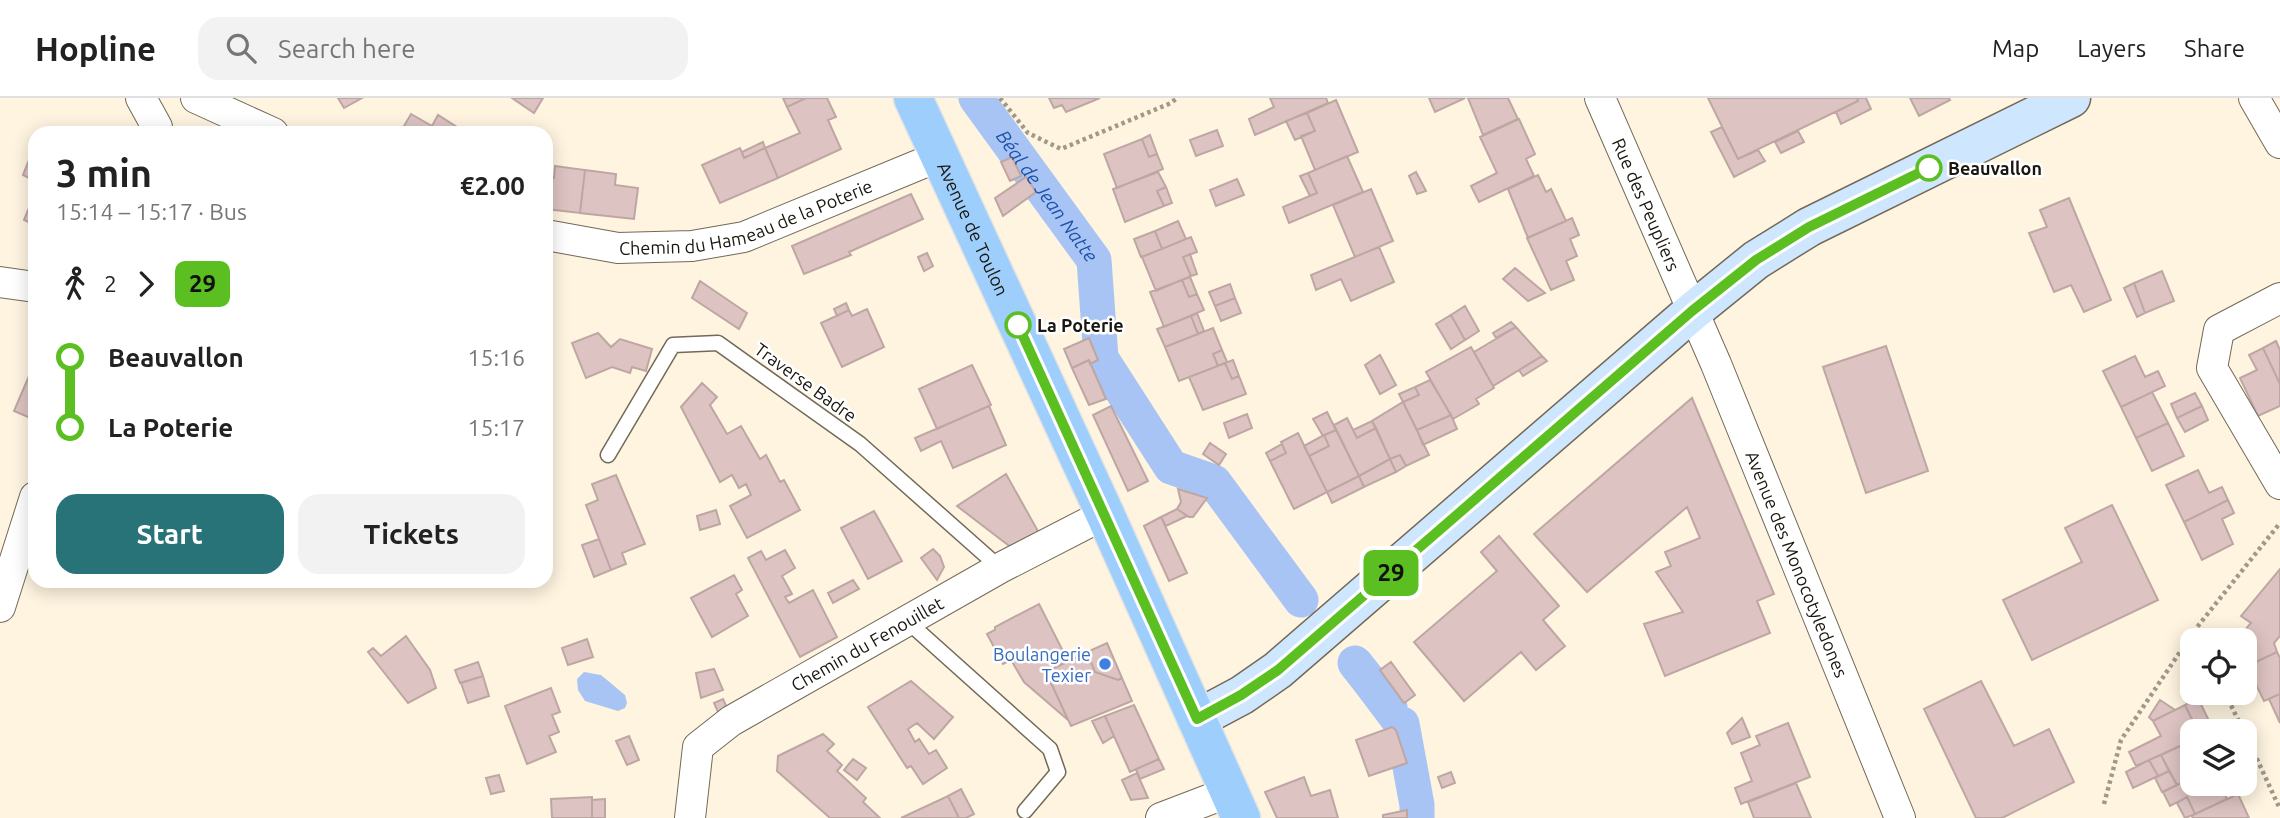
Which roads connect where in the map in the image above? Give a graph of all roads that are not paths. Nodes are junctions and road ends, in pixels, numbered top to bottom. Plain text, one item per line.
1 (141, 98) edge
2 (196, 98) edge
3 (913, 98) edge
4 (1600, 98) edge
5 (2071, 98) edge
6 (2254, 98) edge
7 (156, 126) edge
8 (258, 126) edge
9 (2280, 143) edge
10 (940, 156) junction
11 (553, 236) edge
12 (0, 282) edge
13 (28, 286) edge
14 (2280, 298) edge
15 (1692, 311) junction
16 (608, 455) dead end
17 (2280, 484) edge
18 (1105, 514) junction
19 (28, 519) edge
20 (1000, 568) junction
21 (0, 607) edge
22 (906, 621) junction
23 (1197, 719) junction
24 (1235, 805) edge
25 (1025, 811) dead end
26 (690, 818) edge
27 (1161, 818) edge
28 (1900, 818) edge

1 - 7 street
2 - 8 street
3 - 10 main road, Avenue de Toulon
4 - 15 street, Rue des Peupliers
5 - 15 street
6 - 9 street
10 - 11 street, Chemin du Hameau de la Poterie
10 - 18 main road, Avenue de Toulon
12 - 13 street
14 - 17 street
15 - 23 street
15 - 28 street, Avenue des Monocotyledones
16 - 20 lane, Traverse Badre
18 - 20 street, Chemin du Fenouillet
18 - 23 main road, Avenue de Toulon
19 - 21 street
20 - 22 street, Chemin du Fenouillet
22 - 25 lane
22 - 26 street, Chemin du Fenouillet
23 - 24 main road, Avenue de Toulon
24 - 27 street

